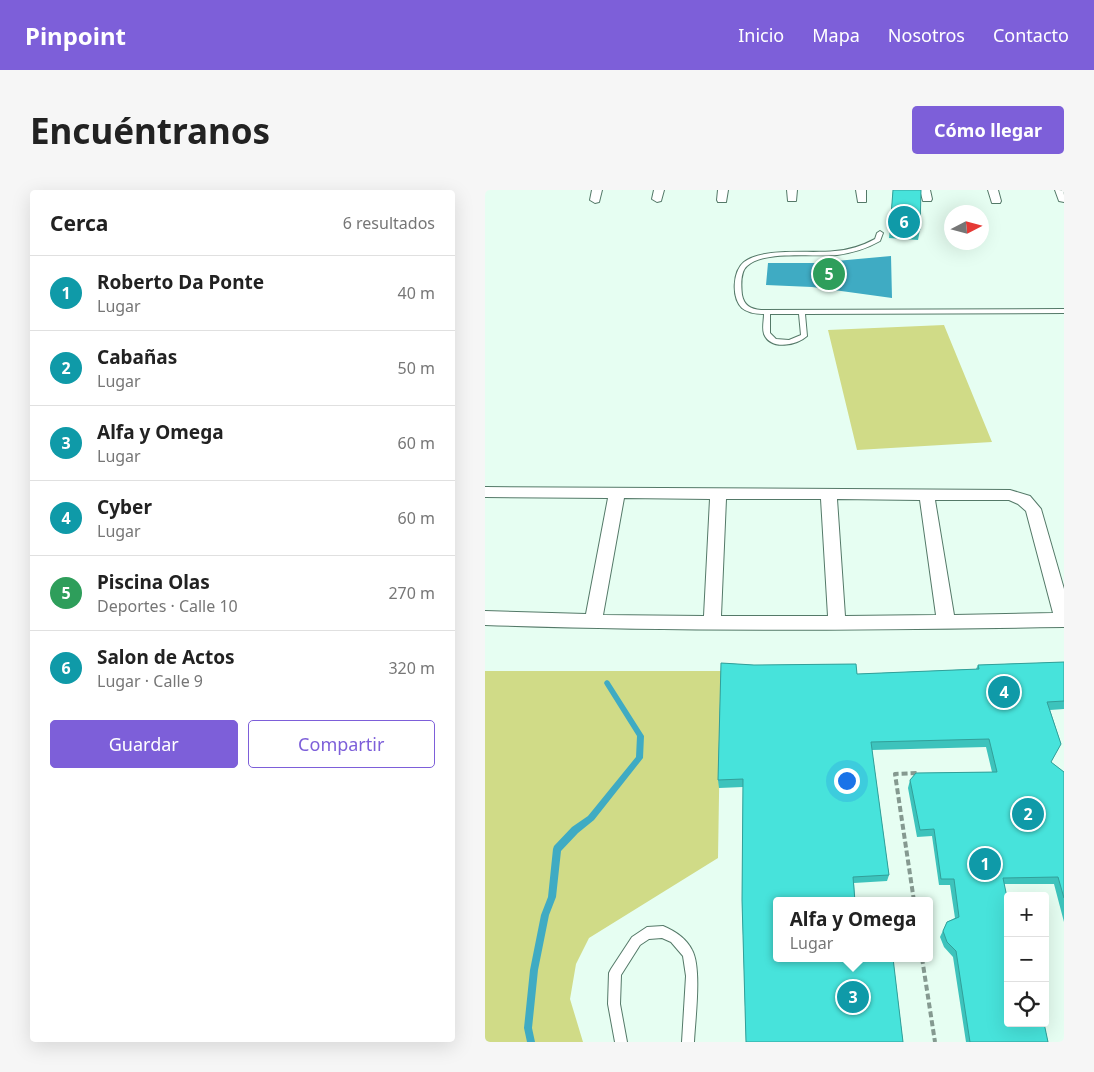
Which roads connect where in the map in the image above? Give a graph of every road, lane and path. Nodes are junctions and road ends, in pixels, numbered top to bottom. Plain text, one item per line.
1 (993, 190) edge
2 (996, 201) dead end
3 (880, 233) dead end
4 (1064, 311) edge
5 (767, 312) junction
6 (802, 312) junction
7 (617, 493) junction
8 (486, 494) edge
9 (718, 494) junction
10 (829, 495) junction
11 (927, 496) junction
12 (485, 618) edge
13 (1064, 620) edge
14 (593, 622) junction
15 (945, 622) junction
16 (713, 623) junction
17 (837, 623) junction
18 (925, 773) edge
19 (914, 897) edge
20 (923, 962) edge
21 (621, 1042) edge
22 (688, 1042) edge
23 (935, 1042) edge

1 - 2 street
3 - 5 lane
4 - 6 lane
5 - 6 lane
5 - 6 lane
7 - 8 street
7 - 9 street
7 - 14 street
9 - 10 street
9 - 16 street
10 - 11 street
10 - 17 street
11 - 13 street
11 - 15 street
12 - 14 street
13 - 15 street
14 - 16 street
15 - 17 street
16 - 17 street
18 - 19 path
20 - 23 path
21 - 22 lane

